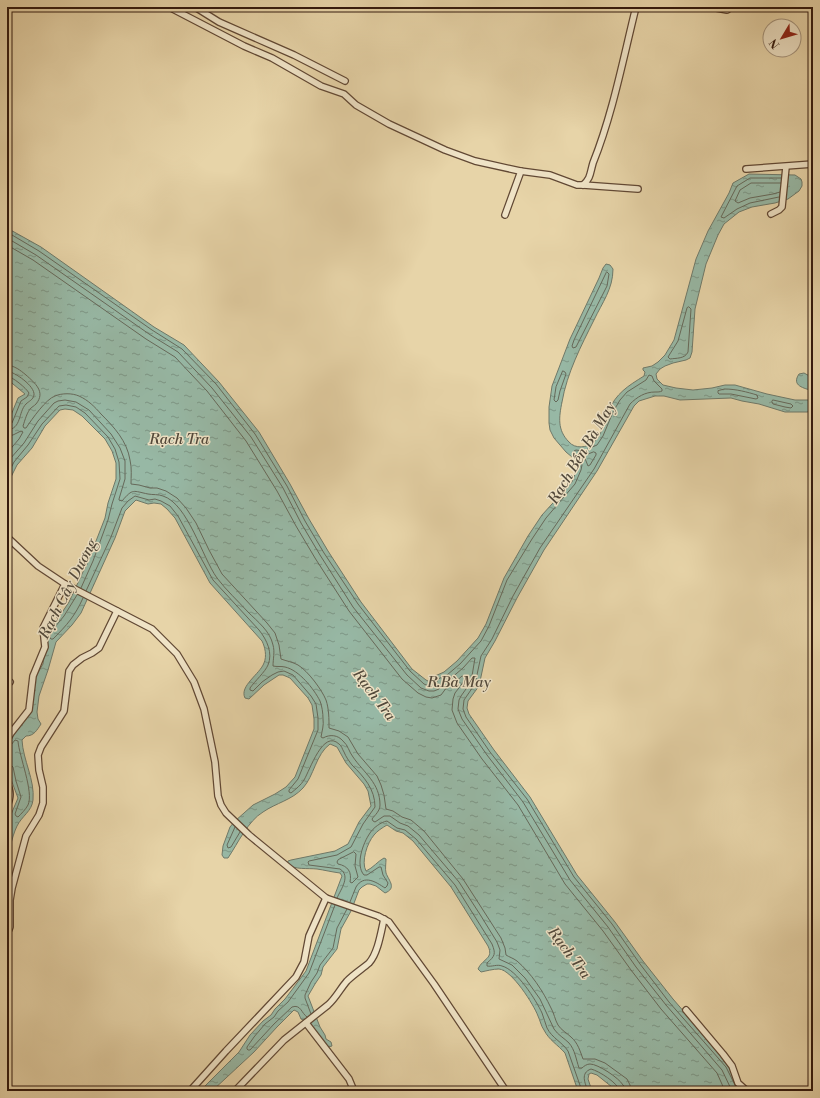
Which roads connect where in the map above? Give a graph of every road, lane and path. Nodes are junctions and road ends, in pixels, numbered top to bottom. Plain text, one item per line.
1 (170, 7) edge
2 (195, 7) edge
3 (636, 7) edge
4 (711, 7) edge
5 (731, 7) edge
6 (345, 81) dead end
7 (813, 164) edge
8 (746, 169) dead end
9 (785, 170) junction
10 (521, 171) junction
11 (583, 184) junction
12 (638, 189) dead end
13 (771, 214) dead end
14 (505, 216) dead end
15 (7, 537) edge
16 (66, 585) junction
17 (117, 611) junction
18 (7, 740) edge
19 (7, 783) edge
20 (7, 806) edge
21 (328, 899) junction
22 (384, 919) junction
23 (7, 934) edge
24 (686, 1010) dead end
25 (306, 1023) junction
26 (190, 1091) edge
27 (235, 1091) edge
28 (354, 1091) edge
29 (506, 1091) edge
30 (747, 1091) edge

1 - 10 street
2 - 6 street
3 - 11 street
4 - 5 street
7 - 9 street
8 - 9 street
9 - 13 street
10 - 11 street
10 - 14 street
11 - 12 street
15 - 16 street
16 - 17 street
16 - 18 street
17 - 21 street
17 - 23 street
19 - 20 street
21 - 22 street
21 - 26 street
22 - 25 street
22 - 29 street
24 - 30 street
25 - 27 street
25 - 28 street

